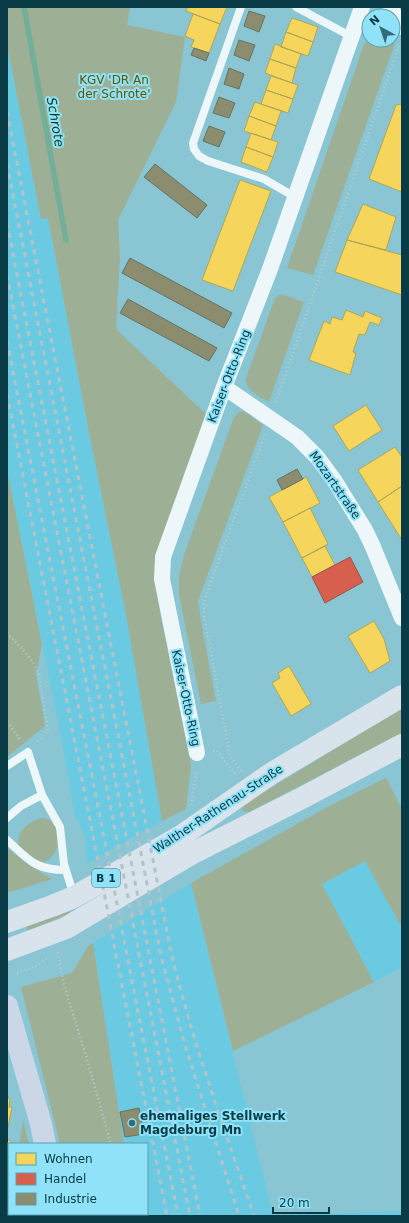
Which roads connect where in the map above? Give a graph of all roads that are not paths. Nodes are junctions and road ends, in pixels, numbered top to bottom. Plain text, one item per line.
1 (241, 7) edge
2 (296, 7) edge
3 (362, 7) edge
4 (390, 7) edge
5 (402, 27) edge
6 (352, 37) junction
7 (295, 197) junction
8 (224, 387) junction
9 (402, 618) edge
10 (402, 696) edge
11 (402, 745) edge
12 (197, 753) road end
13 (7, 766) edge
14 (42, 795) junction
15 (7, 818) edge
16 (7, 840) edge
17 (65, 870) junction
18 (74, 897) junction
19 (7, 922) edge
20 (7, 950) edge
21 (7, 1006) edge
22 (45, 1143) edge

1 - 7 lane
2 - 6 lane
3 - 6 street, Kaiser-Otto-Ring
4 - 5 street
6 - 7 street, Kaiser-Otto-Ring
7 - 8 street, Kaiser-Otto-Ring
8 - 9 street, Mozartstraße
8 - 12 street, Kaiser-Otto-Ring
10 - 18 main road, Walther-Rathenau-Straße / B 1
11 - 20 main road, Walther-Rathenau-Straße / B 1
13 - 14 lane
14 - 15 lane
14 - 17 lane
16 - 17 lane
17 - 18 lane
18 - 19 main road, Walther-Rathenau-Straße / B 1
21 - 22 highway

